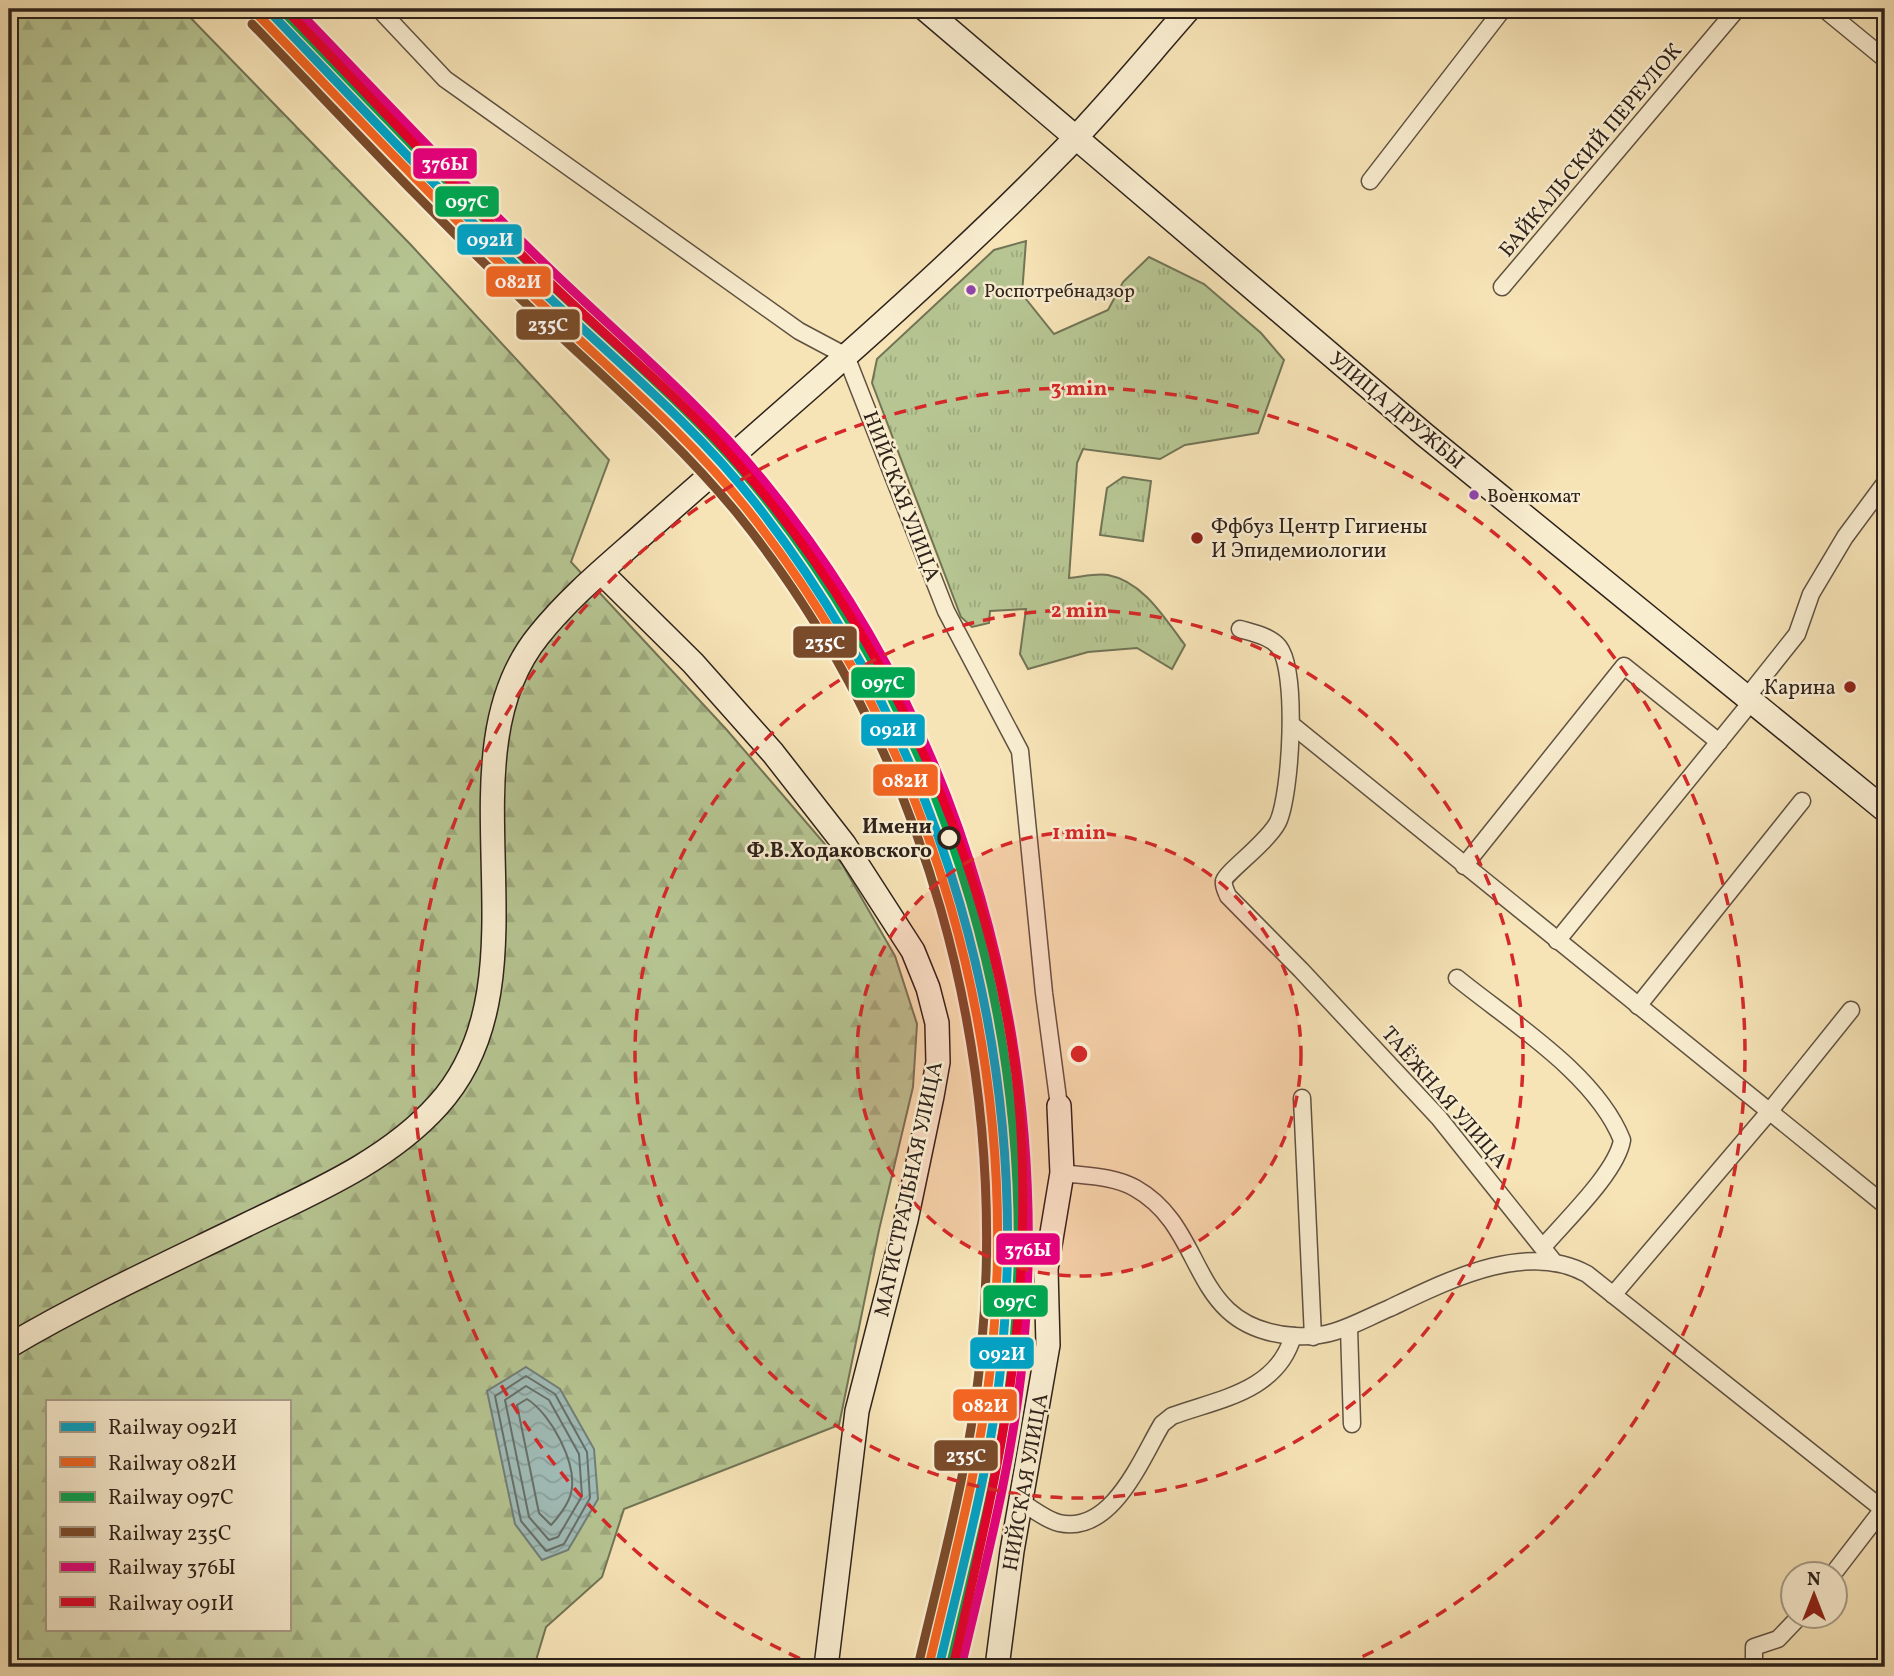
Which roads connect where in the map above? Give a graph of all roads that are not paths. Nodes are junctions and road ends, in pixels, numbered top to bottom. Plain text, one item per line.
1 (379, 9) edge
2 (925, 9) edge
3 (1189, 9) edge
4 (1503, 9) edge
5 (1737, 9) edge
6 (1824, 9) edge
7 (1885, 59) edge
8 (1075, 138) junction
9 (1370, 181) dead end
10 (1502, 287) dead end
11 (846, 356) junction
12 (1885, 483) edge
13 (601, 572) junction
14 (1240, 629) dead end
15 (1750, 699) junction
16 (1292, 725) junction
17 (1719, 742) junction
18 (1802, 801) dead end
19 (1885, 810) edge
20 (1464, 866) junction
21 (1557, 941) junction
22 (1457, 978) dead end
23 (1638, 1006) junction
24 (1851, 1010) dead end
25 (1302, 1098) dead end
26 (1059, 1106) joint
27 (1769, 1112) junction
28 (1062, 1173) junction
29 (1885, 1205) edge
30 (1543, 1247) junction
31 (1554, 1262) junction
32 (1613, 1295) junction
33 (1349, 1328) junction
34 (1293, 1336) junction
35 (1313, 1337) junction
36 (9, 1346) edge
37 (1352, 1424) dead end
38 (1021, 1502) junction
39 (1884, 1510) edge
40 (1844, 1560) edge
41 (1787, 1630) edge
42 (827, 1667) edge
43 (997, 1667) edge
44 (1754, 1667) edge

1 - 11 street
2 - 8 street, УЛИЦА ДРУЖБЫ
3 - 8 street
4 - 9 street
5 - 10 street, БАЙКАЛЬСКИЙ ПЕРЕУЛОК
6 - 7 street
8 - 11 street
8 - 15 street, УЛИЦА ДРУЖБЫ
11 - 13 street
11 - 26 street, НИЙСКАЯ УЛИЦА
12 - 15 street
13 - 36 street
13 - 42 street, МАГИСТРАЛЬНАЯ УЛИЦА
14 - 16 street, ТАЁЖНАЯ УЛИЦА
15 - 17 street
15 - 19 street, УЛИЦА ДРУЖБЫ
16 - 20 street
16 - 30 street, ТАЁЖНАЯ УЛИЦА
17 - 20 street
17 - 21 street
18 - 23 street
20 - 21 street
21 - 23 street
22 - 30 street
23 - 27 street
24 - 27 street
25 - 35 street
26 - 28 street, НИЙСКАЯ УЛИЦА
27 - 29 street
27 - 32 street
28 - 34 street
28 - 38 street, НИЙСКАЯ УЛИЦА
30 - 31 street, ТАЁЖНАЯ УЛИЦА
31 - 32 street
31 - 33 street
32 - 39 street
33 - 35 street
33 - 37 street
34 - 35 street
34 - 38 street
38 - 43 street, НИЙСКАЯ УЛИЦА
39 - 40 street
41 - 44 street

